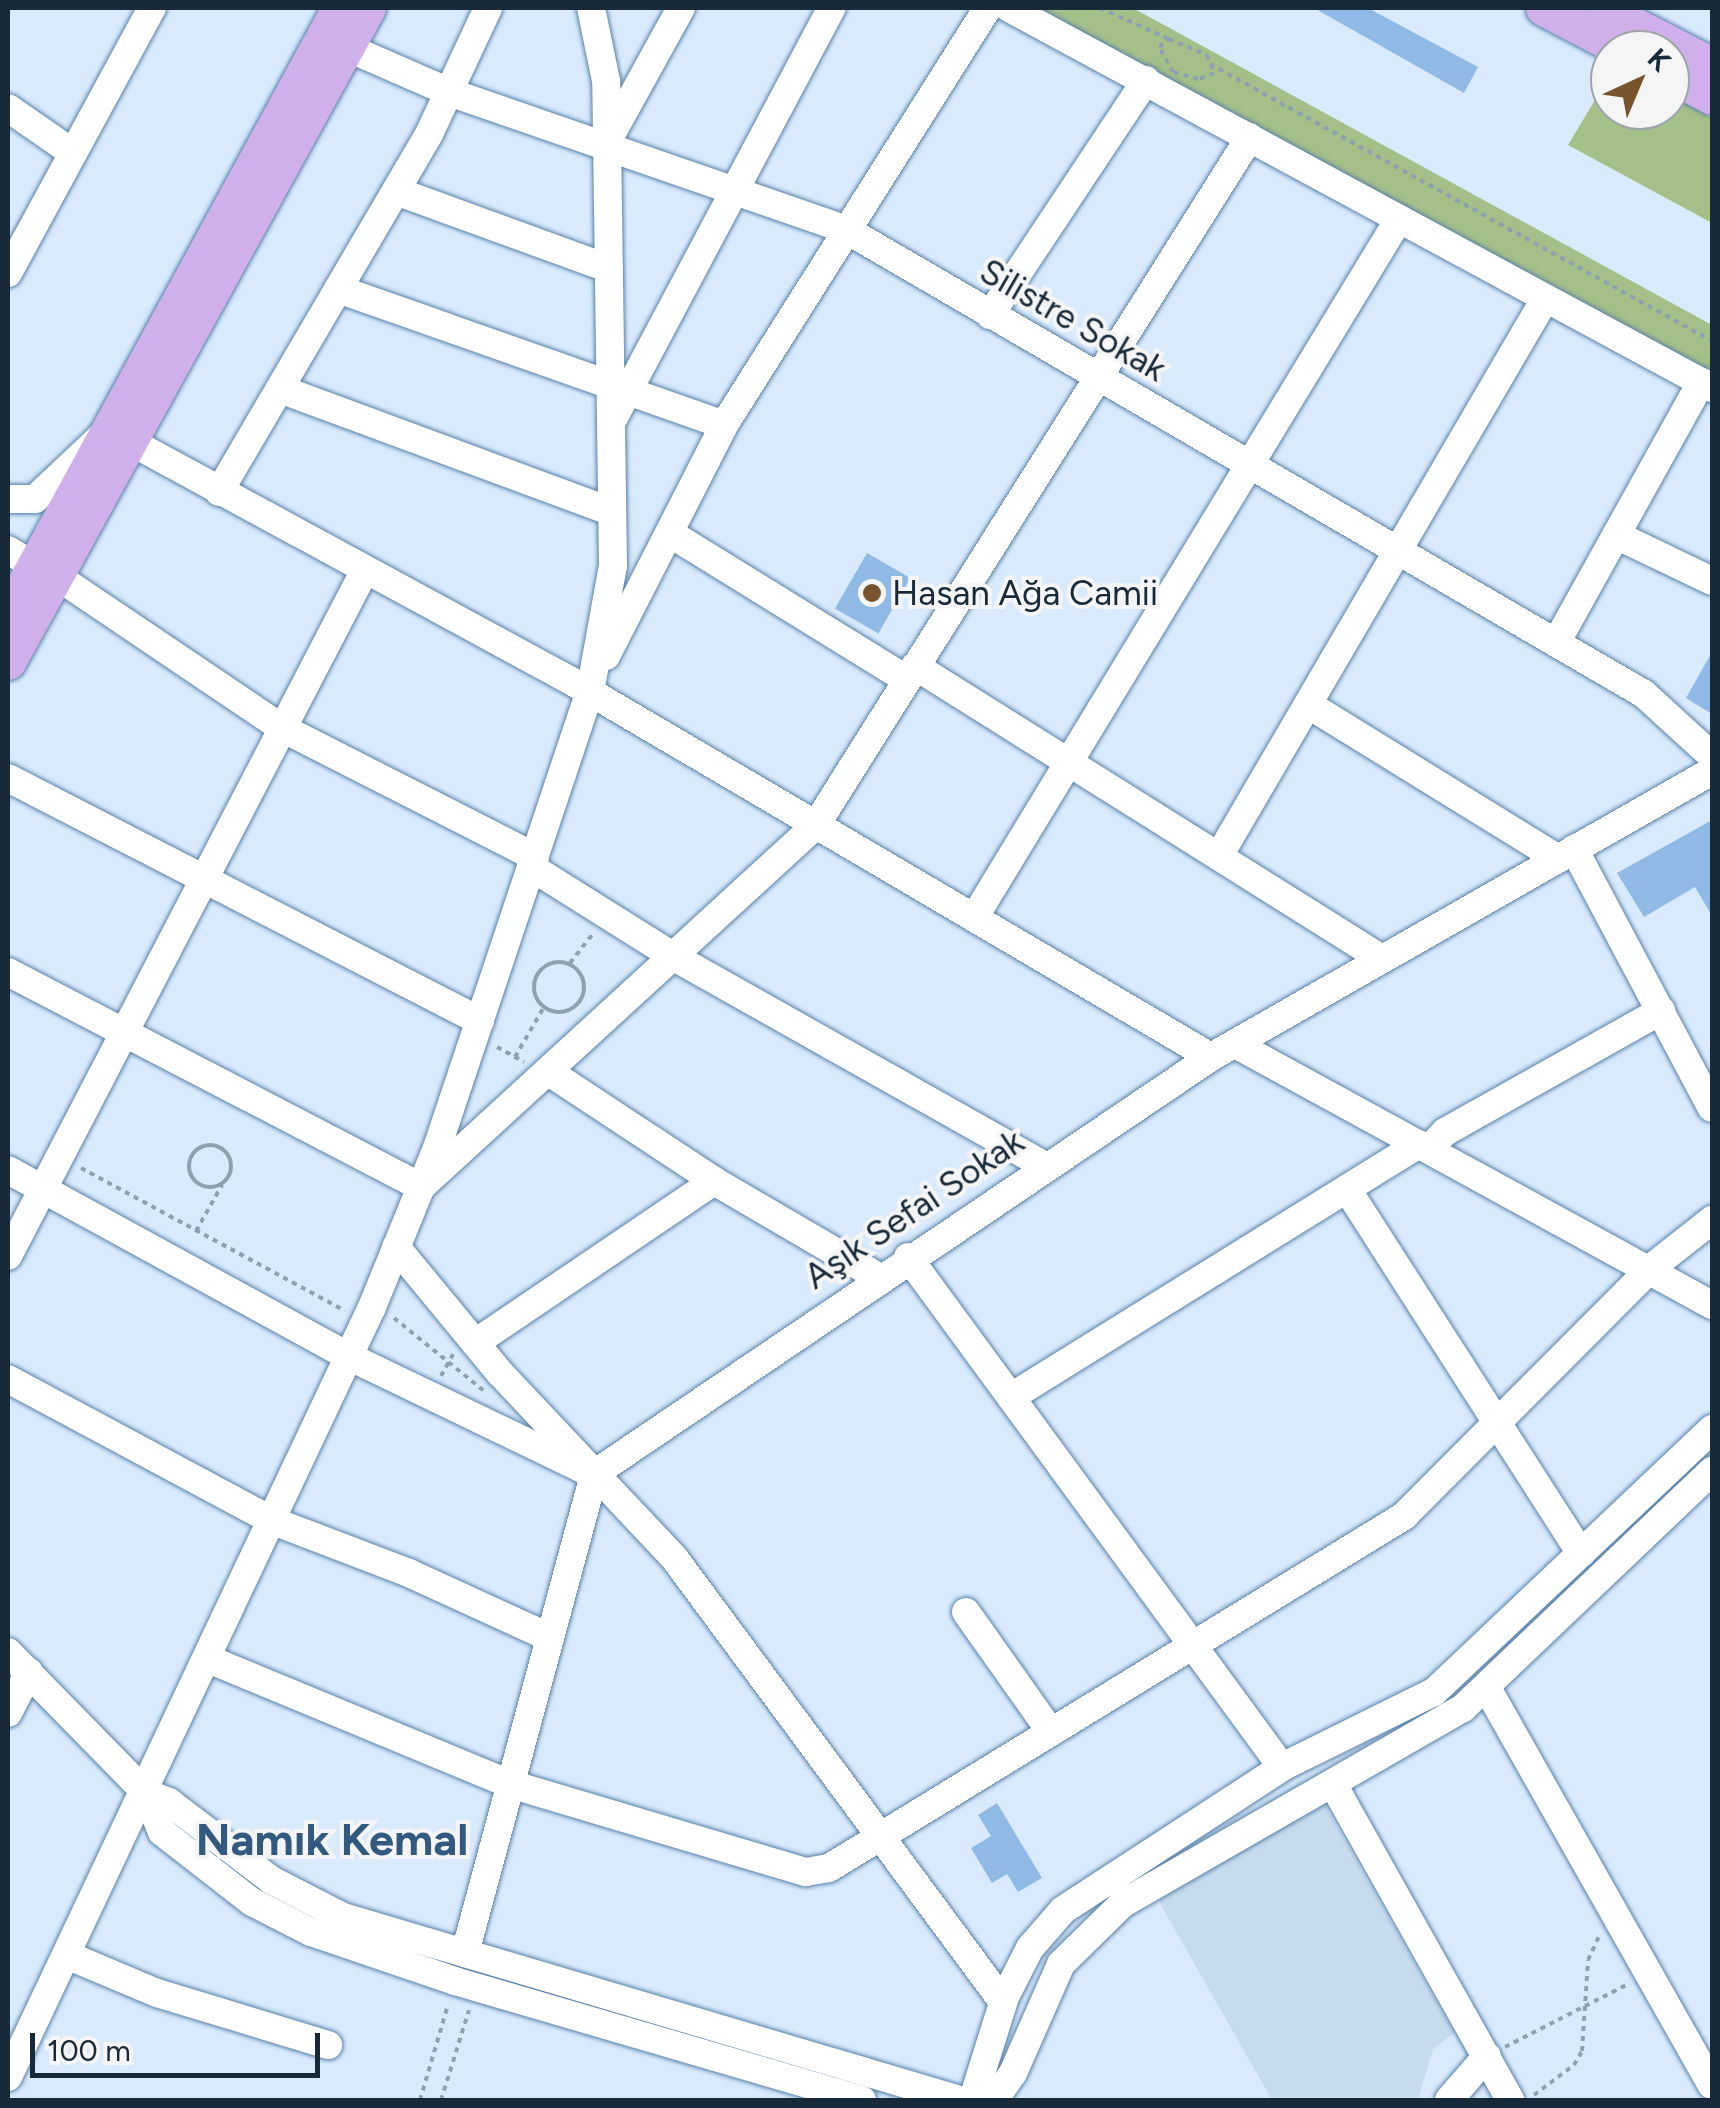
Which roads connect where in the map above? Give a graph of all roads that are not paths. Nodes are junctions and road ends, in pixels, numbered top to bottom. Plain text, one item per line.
1 (152, 8) edge
2 (339, 8) edge
3 (368, 8) edge
4 (488, 8) edge
5 (591, 8) edge
6 (681, 8) edge
7 (832, 8) edge
8 (988, 8) edge
9 (1010, 8) edge
10 (1543, 8) edge
11 (1602, 8) edge
12 (1590, 33) edge
13 (346, 48) junction
14 (1712, 65) edge
15 (1146, 80) junction
16 (1690, 86) edge
17 (449, 92) junction
18 (1712, 98) edge
19 (8, 108) edge
20 (1250, 137) junction
21 (605, 146) junction
22 (73, 153) junction
23 (739, 190) junction
24 (396, 191) junction
25 (1399, 219) junction
26 (845, 230) junction
27 (608, 268) junction
28 (8, 274) edge
29 (338, 290) junction
30 (1544, 299) junction
31 (990, 315) junction
32 (1094, 376) junction
33 (1707, 385) edge
34 (280, 389) junction
35 (620, 390) junction
36 (724, 424) junction
37 (119, 438) junction
38 (1252, 468) junction
39 (220, 492) junction
40 (8, 499) edge
41 (612, 512) junction
42 (671, 534) junction
43 (1616, 534) junction
44 (1400, 554) junction
45 (39, 569) edge
46 (364, 570) junction
47 (1712, 581) edge
48 (8, 614) edge
49 (1556, 644) junction
50 (8, 662) edge
51 (910, 672) junction
52 (591, 686) junction
53 (1309, 705) junction
54 (282, 728) junction
55 (1712, 756) edge
56 (1066, 762) junction
57 (1712, 770) edge
58 (8, 778) edge
59 (816, 826) junction
60 (1566, 854) junction
61 (1219, 856) junction
62 (533, 862) junction
63 (203, 880) junction
64 (974, 918) junction
65 (676, 958) junction
66 (1382, 959) junction
67 (8, 972) edge
68 (1661, 1011) junction
69 (478, 1028) junction
70 (124, 1032) junction
71 (1223, 1050) junction
72 (547, 1073) junction
73 (1712, 1108) edge
74 (1424, 1146) junction
75 (1045, 1166) junction
76 (8, 1170) edge
77 (714, 1181) junction
78 (421, 1187) junction
79 (1347, 1188) junction
80 (42, 1189) junction
81 (1712, 1220) edge
82 (396, 1247) junction
83 (8, 1256) edge
84 (908, 1258) junction
85 (1651, 1268) junction
86 (878, 1277) junction
87 (1712, 1305) edge
88 (475, 1343) junction
89 (350, 1357) junction
90 (8, 1380) edge
91 (1011, 1397) junction
92 (1496, 1424) junction
93 (1712, 1429) edge
94 (594, 1474) junction
95 (1707, 1483) edge
96 (273, 1522) junction
97 (1581, 1553) junction
98 (966, 1612) dead end
99 (549, 1637) junction
100 (1195, 1649) junction
101 (8, 1652) edge
102 (208, 1660) junction
103 (29, 1672) junction
104 (1488, 1688) junction
105 (8, 1713) edge
106 (1050, 1732) junction
107 (1282, 1767) junction
108 (510, 1784) junction
109 (1334, 1786) junction
110 (146, 1793) junction
111 (882, 1836) junction
112 (465, 1952) junction
113 (69, 1956) junction
114 (1003, 2002) junction
115 (328, 2046) dead end
116 (1487, 2056) junction
117 (8, 2076) edge
118 (1712, 2085) edge
119 (862, 2100) edge
120 (976, 2100) edge
121 (1449, 2100) edge
122 (1510, 2100) edge

1 - 22 street
2 - 37 main road
3 - 13 main road
4 - 17 street
5 - 21 street
6 - 21 street
7 - 23 street
8 - 26 street
9 - 15 street
10 - 12 main road
11 - 14 main road
13 - 17 street, Silistre Sokak
13 - 37 main road
15 - 20 street
15 - 31 street
16 - 18 main road
17 - 21 street, Silistre Sokak
17 - 24 street
19 - 22 street
20 - 25 street
20 - 32 street
21 - 23 street, Silistre Sokak
21 - 27 street
22 - 28 street
23 - 26 street, Silistre Sokak
23 - 35 street
24 - 27 street
24 - 29 street
25 - 30 street
25 - 38 street
26 - 31 street, Silistre Sokak
26 - 36 street
27 - 35 street
29 - 34 street
29 - 35 street
30 - 33 street
30 - 44 street
31 - 32 street, Silistre Sokak
32 - 38 street, Silistre Sokak
32 - 51 street
33 - 43 street
34 - 39 street
34 - 41 street
35 - 36 street
35 - 41 street
36 - 42 street
37 - 39 street
37 - 40 street
37 - 45 main road
38 - 44 street, Silistre Sokak
38 - 56 street
39 - 46 street
41 - 52 street
42 - 51 street
42 - 52 street
43 - 47 street
43 - 49 street
44 - 49 street, Silistre Sokak
44 - 53 street
45 - 48 main road
45 - 50 main road
45 - 54 street
46 - 52 street
46 - 54 street
49 - 55 street, Silistre Sokak
51 - 56 street
51 - 59 street
52 - 59 street
52 - 62 street
53 - 60 street
53 - 61 street
54 - 62 street
54 - 63 street
56 - 61 street
56 - 64 street
57 - 60 street, Aşık Sefai Sokak
58 - 63 street
59 - 64 street
59 - 65 street
60 - 66 street, Aşık Sefai Sokak
60 - 68 street
61 - 66 street
62 - 65 street
62 - 69 street
63 - 69 street
63 - 70 street
64 - 71 street
65 - 72 street
65 - 75 street
66 - 71 street, Aşık Sefai Sokak
67 - 70 street
68 - 73 street
68 - 74 street
69 - 78 street
70 - 78 street
70 - 80 street
71 - 74 street
71 - 75 street, Aşık Sefai Sokak
72 - 77 street
72 - 78 street
74 - 79 street
74 - 85 street
75 - 84 street, Aşık Sefai Sokak
76 - 80 street
77 - 86 street
77 - 88 street
78 - 82 street
79 - 91 street
79 - 92 street
80 - 83 street
80 - 89 street
81 - 85 street
82 - 88 street
82 - 89 street
84 - 86 street, Aşık Sefai Sokak
84 - 91 street
85 - 87 street
85 - 92 street
86 - 94 street, Aşık Sefai Sokak
88 - 94 street
89 - 94 street
89 - 96 street
90 - 96 street
91 - 100 street
92 - 97 street
92 - 100 street
93 - 97 street
94 - 99 street
94 - 111 street
95 - 104 street
96 - 99 street
96 - 102 street
97 - 107 street
98 - 106 street
99 - 108 street
100 - 106 street
100 - 107 street
101 - 103 street
102 - 108 street
102 - 110 street
103 - 105 street
103 - 110 street
104 - 109 street
104 - 118 street
106 - 111 street
107 - 114 street
108 - 111 street
108 - 112 street
109 - 116 street
109 - 120 street
110 - 112 street
110 - 113 street
110 - 119 street
111 - 114 street
112 - 120 street
113 - 115 street
113 - 117 street
114 - 120 street
116 - 121 street
116 - 122 street

